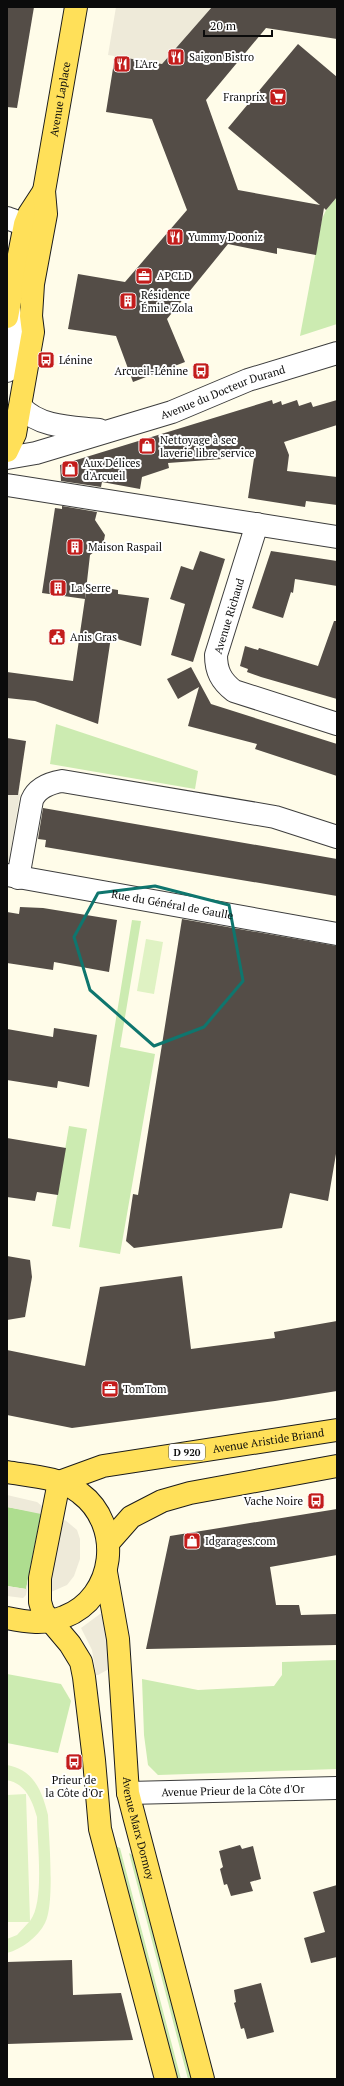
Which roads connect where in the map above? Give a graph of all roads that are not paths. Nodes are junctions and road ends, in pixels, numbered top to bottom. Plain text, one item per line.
1 (76, 7) edge
2 (44, 191) junction
3 (16, 221) edge
4 (8, 312) edge
5 (31, 316) junction
6 (337, 353) edge
7 (7, 371) edge
8 (21, 407) junction
9 (109, 431) junction
10 (7, 451) edge
11 (7, 458) edge
12 (7, 485) edge
13 (257, 524) junction
14 (337, 537) edge
15 (337, 724) edge
16 (337, 837) edge
17 (13, 877) edge
18 (337, 934) edge
19 (337, 1430) edge
20 (337, 1466) edge
21 (7, 1472) edge
22 (59, 1482) junction
23 (109, 1542) junction
24 (106, 1572) junction
25 (7, 1618) edge
26 (50, 1622) junction
27 (337, 1788) edge
28 (128, 1793) junction
29 (97, 1796) junction
30 (166, 2079) edge
31 (203, 2079) edge

1 - 2 main road, Avenue Laplace
2 - 3 main road, Avenue Laplace
2 - 5 main road, Avenue Laplace
3 - 4 main road, Avenue Laplace
3 - 5 street, Avenue Laplace
4 - 7 street, Avenue Laplace
5 - 8 main road, Avenue Laplace
6 - 9 street, Avenue du Docteur Durand
8 - 9 street, Avenue du Docteur Durand
8 - 10 main road, Avenue Laplace
9 - 11 street, Avenue du Docteur Durand
12 - 13 street
13 - 14 street
13 - 15 street, Avenue Richaud
16 - 17 street
17 - 18 street, Rue du Général de Gaulle
19 - 22 main road, Avenue Aristide Briand / D 920
20 - 23 main road
21 - 22 main road
22 - 23 main road
22 - 26 main road
23 - 24 main road
24 - 26 main road
24 - 28 main road, Avenue Marx Dormoy
25 - 26 main road
26 - 29 main road
27 - 28 street, Avenue Prieur de la Côte d'Or
28 - 29 main road
28 - 31 main road, Avenue Marx Dormoy
29 - 30 main road

